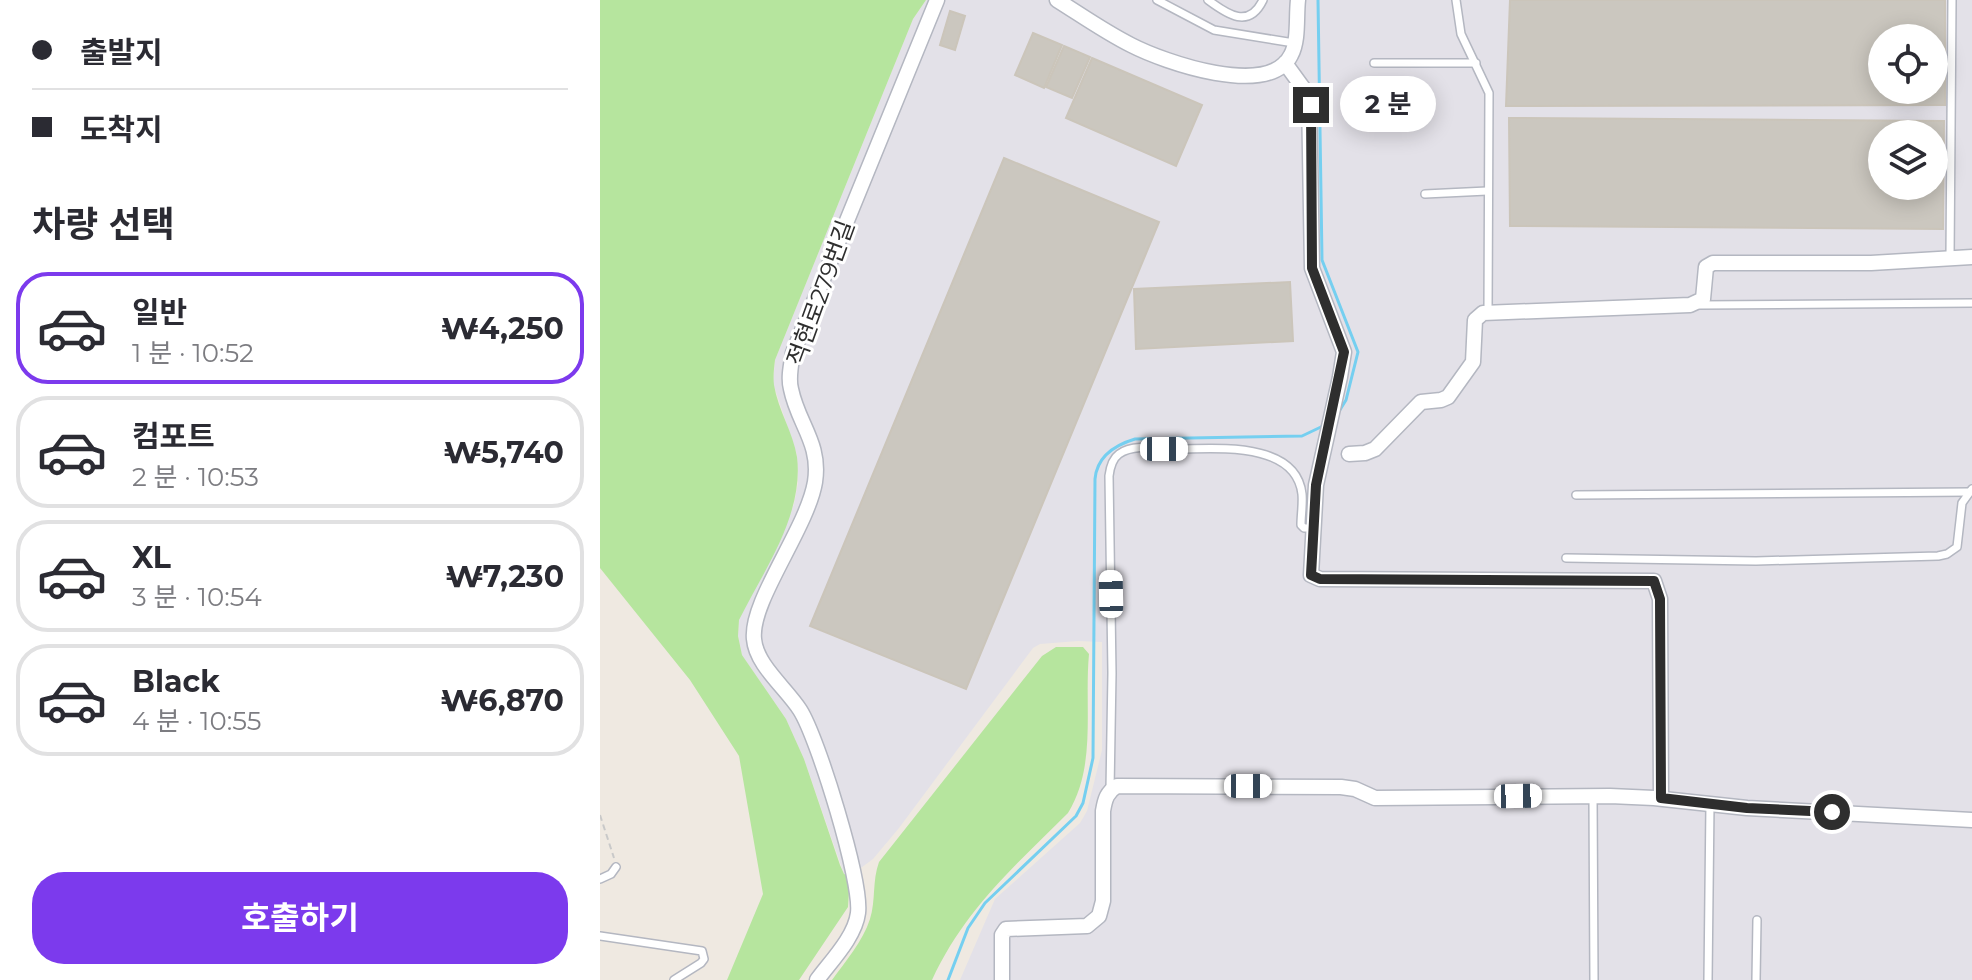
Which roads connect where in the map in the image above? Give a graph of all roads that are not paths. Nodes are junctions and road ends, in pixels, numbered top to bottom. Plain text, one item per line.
1 (937, 0) edge
2 (1057, 0) edge
3 (1157, 0) edge
4 (1208, 0) edge
5 (1263, 0) edge
6 (1298, 0) edge
7 (1456, 0) edge
8 (1952, 0) edge
9 (1294, 43) junction
10 (1285, 63) junction
11 (1374, 63) dead end
12 (1476, 63) junction
13 (1487, 191) junction
14 (1425, 194) dead end
15 (1972, 257) edge
16 (1950, 258) junction
17 (1972, 303) edge
18 (1690, 305) junction
19 (1488, 313) junction
20 (1349, 454) dead end
21 (1971, 490) edge
22 (1576, 495) dead end
23 (1313, 528) junction
24 (1566, 558) dead end
25 (1110, 790) junction
26 (1593, 796) junction
27 (1661, 798) junction
28 (1710, 804) junction
29 (1972, 820) edge
30 (616, 867) road end
31 (600, 879) edge
32 (1757, 920) dead end
33 (600, 936) edge
34 (674, 980) edge
35 (817, 980) edge
36 (1002, 980) edge
37 (1594, 980) edge
38 (1708, 980) edge
39 (1756, 980) edge

1 - 35 street, 적현로279번길
2 - 10 street
3 - 9 lane
4 - 5 lane
6 - 9 street
7 - 12 lane
8 - 16 lane
9 - 10 street
10 - 23 street
11 - 12 lane
12 - 13 lane
13 - 14 lane
13 - 19 lane
15 - 16 street
16 - 18 street
17 - 18 lane
18 - 19 street
19 - 20 street
21 - 22 lane
21 - 24 lane
23 - 25 lane
23 - 27 street
25 - 26 street
25 - 36 street
26 - 27 street
26 - 37 lane
27 - 28 street
28 - 29 street
28 - 38 lane
30 - 31 lane
32 - 39 lane
33 - 34 lane

